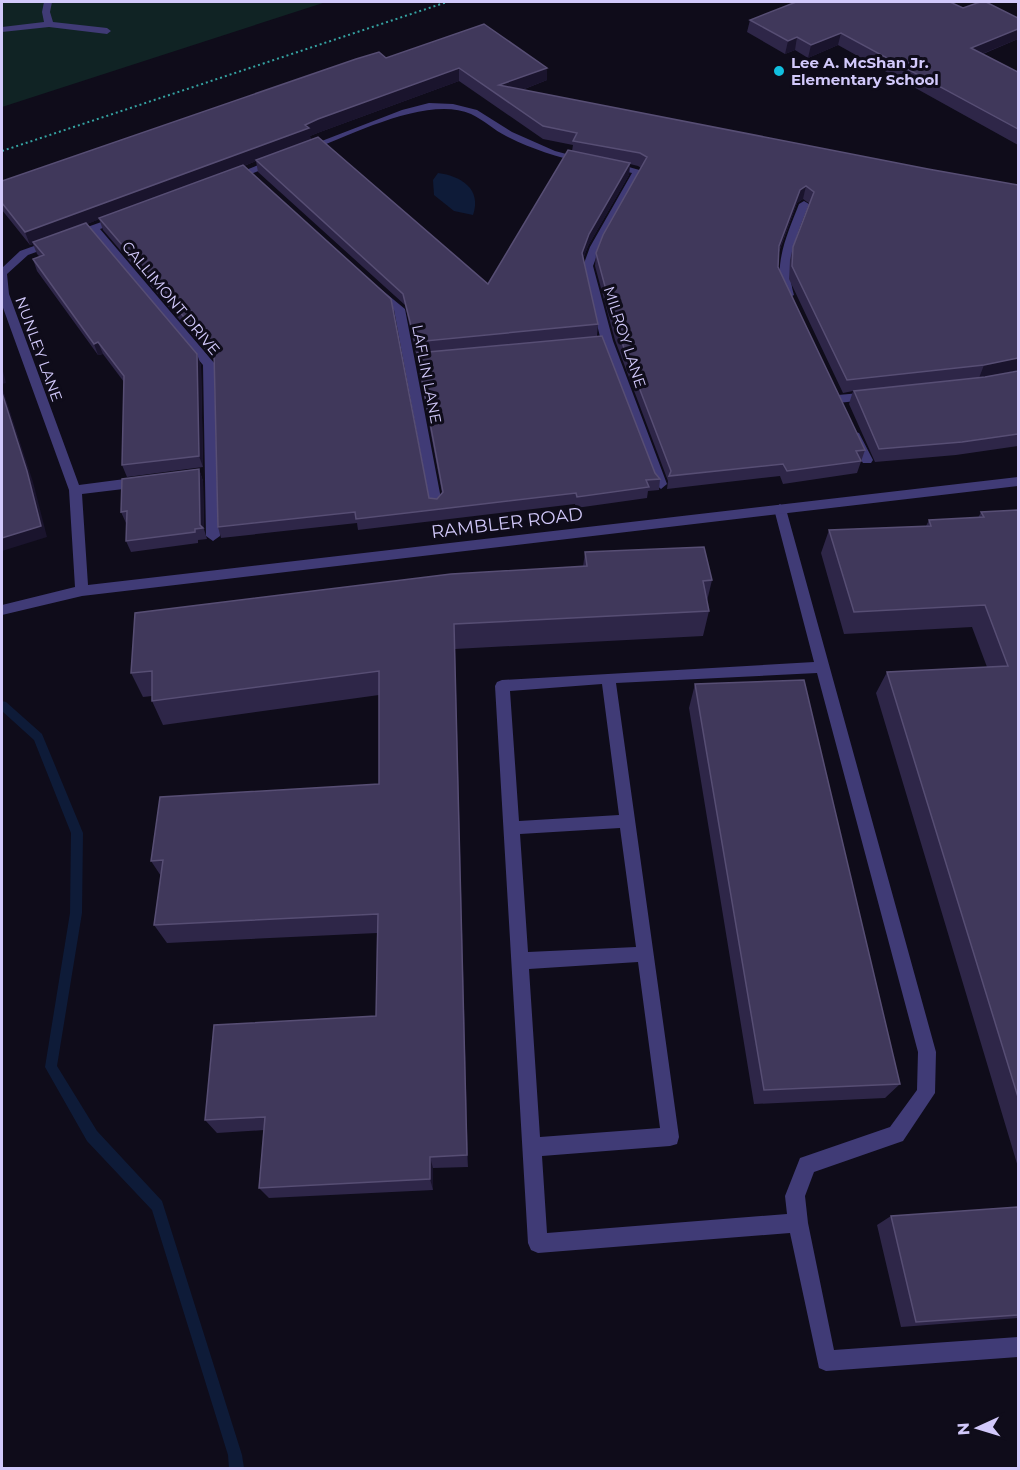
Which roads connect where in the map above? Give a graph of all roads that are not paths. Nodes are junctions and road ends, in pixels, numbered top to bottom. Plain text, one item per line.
1 (48, 2) edge
2 (49, 24) junction
3 (2, 30) edge
4 (107, 31) dead end
5 (215, 183) edge
6 (804, 204) edge
7 (138, 212) edge
8 (93, 228) junction
9 (366, 279) edge
10 (794, 307) edge
11 (885, 394) edge
12 (867, 460) edge
13 (154, 480) edge
14 (1018, 482) edge
15 (660, 484) edge
16 (75, 490) junction
17 (436, 504) edge
18 (780, 509) junction
19 (213, 536) dead end
20 (81, 591) junction
21 (8, 607) edge
22 (823, 667) junction
23 (608, 678) junction
24 (628, 821) junction
25 (511, 828) junction
26 (646, 954) junction
27 (519, 961) junction
28 (532, 1147) junction
29 (798, 1223) junction
30 (1018, 1347) edge

1 - 2 street
2 - 3 street
2 - 4 street
5 - 15 street, MILROY LANE
6 - 10 street
7 - 8 street, NUNLEY LANE
8 - 16 street, NUNLEY LANE
8 - 19 street, CALLIMONT DRIVE
9 - 17 street, LAFLIN LANE
11 - 12 street
13 - 16 street
14 - 18 street, RAMBLER ROAD
16 - 20 street, NUNLEY LANE
18 - 20 street, RAMBLER ROAD
18 - 22 street
20 - 21 street, RAMBLER ROAD
22 - 23 street
22 - 29 street
23 - 24 street
23 - 25 street
24 - 25 street
24 - 26 street
25 - 27 street
26 - 27 street
26 - 28 street
27 - 28 street
28 - 29 street
29 - 30 street

